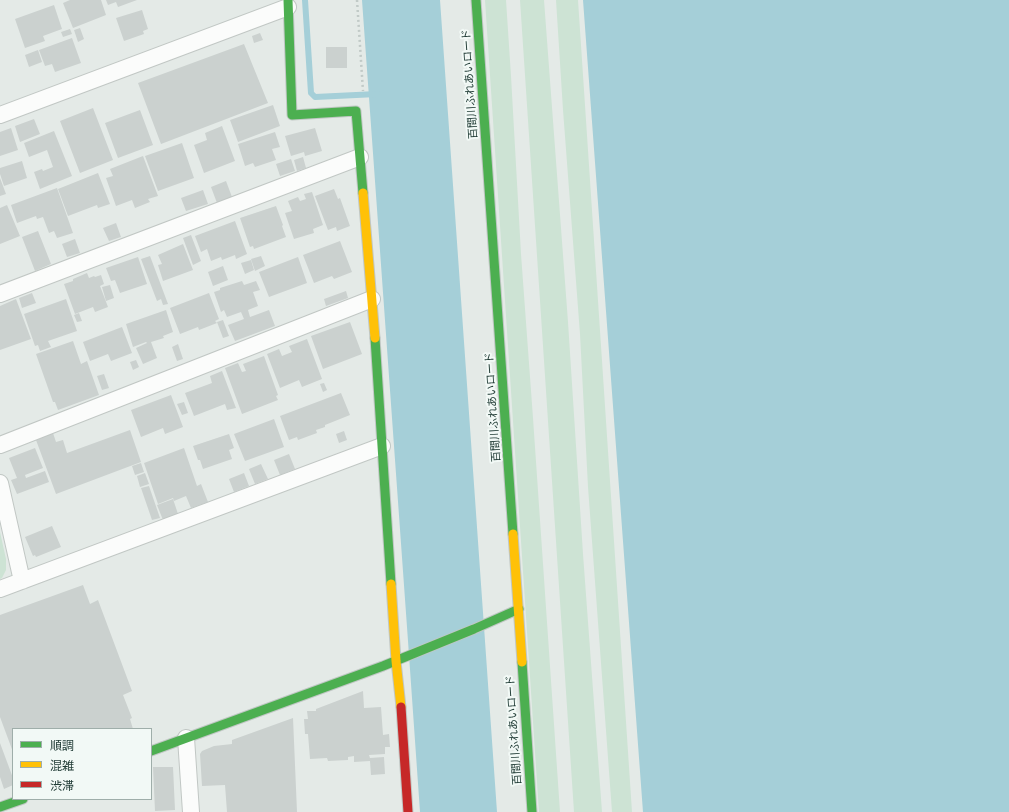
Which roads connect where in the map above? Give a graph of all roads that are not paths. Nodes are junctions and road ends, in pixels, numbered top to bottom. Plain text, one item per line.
1 (476, 0) edge
2 (288, 3) edge
3 (0, 115) edge
4 (360, 157) junction
5 (0, 294) edge
6 (372, 299) junction
7 (0, 445) edge
8 (382, 446) junction
9 (0, 483) edge
10 (22, 581) junction
11 (0, 589) edge
12 (519, 609) junction
13 (396, 661) junction
14 (186, 738) junction
15 (152, 751) edge
16 (20, 800) edge
17 (0, 808) edge
18 (191, 812) edge
19 (408, 812) edge
20 (532, 812) edge

1 - 12 street, 百間川ふれあいロード
2 - 3 street
2 - 4 street
4 - 5 street
4 - 6 street
6 - 7 street
6 - 8 street
8 - 10 street
8 - 13 street
9 - 10 street
10 - 11 street
12 - 13 street
12 - 20 street, 百間川ふれあいロード
13 - 14 street
13 - 19 street
14 - 15 street
14 - 18 street
16 - 17 street

